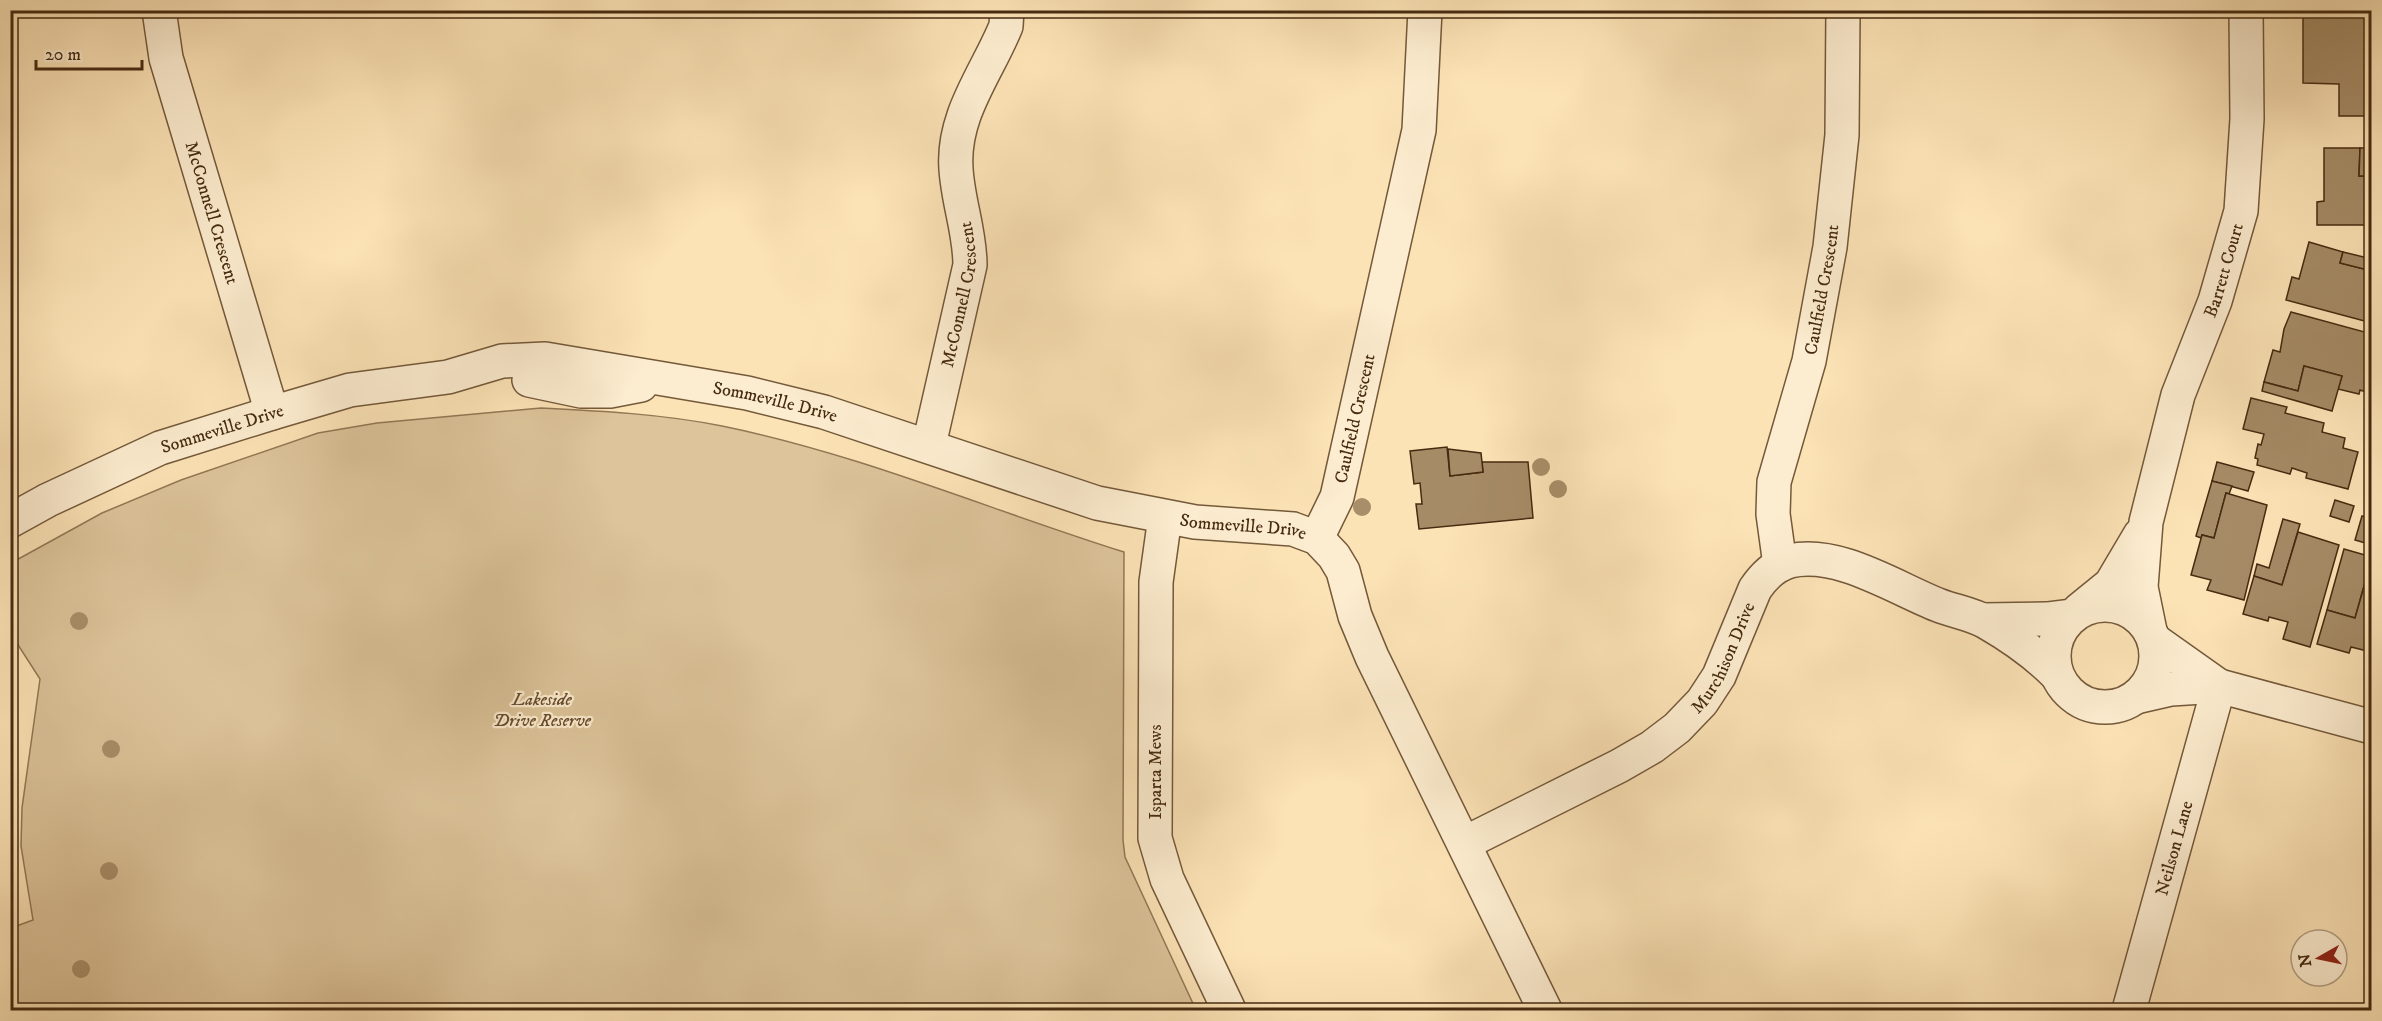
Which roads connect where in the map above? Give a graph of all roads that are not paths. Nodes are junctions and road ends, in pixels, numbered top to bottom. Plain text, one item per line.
1 (159, 10) edge
2 (1007, 10) edge
3 (1425, 10) edge
4 (1843, 10) edge
5 (2246, 10) edge
6 (272, 413) junction
7 (929, 445) junction
8 (1165, 517) junction
9 (10, 521) edge
10 (2146, 522) junction
11 (1317, 538) junction
12 (1780, 565) junction
13 (2075, 613) junction
14 (1983, 620) junction
15 (2152, 635) junction
16 (2056, 674) junction
17 (2219, 686) junction
18 (2136, 697) junction
19 (2372, 727) edge
20 (1465, 843) junction
21 (1229, 1011) edge
22 (1545, 1011) edge
23 (2129, 1011) edge

1 - 6 street, McConnell Crescent
2 - 7 street, McConnell Crescent
3 - 11 street, Caulfield Crescent
4 - 12 street, Caulfield Crescent
5 - 10 street, Barrett Court
6 - 7 street, Sommeville Drive
6 - 9 street, Sommeville Drive
7 - 8 street, Sommeville Drive
8 - 11 street, Sommeville Drive
8 - 21 street, Isparta Mews
10 - 13 street, Barrett Court
10 - 15 street, Barrett Court
11 - 20 street, Sommeville Drive
12 - 14 street
12 - 20 street, Murchison Drive
13 - 14 street
13 - 15 street
13 - 16 street
14 - 16 street
15 - 17 street
15 - 18 street
16 - 18 street
17 - 18 street
17 - 19 street
17 - 23 street, Neilson Lane
20 - 22 street, Sommeville Drive

